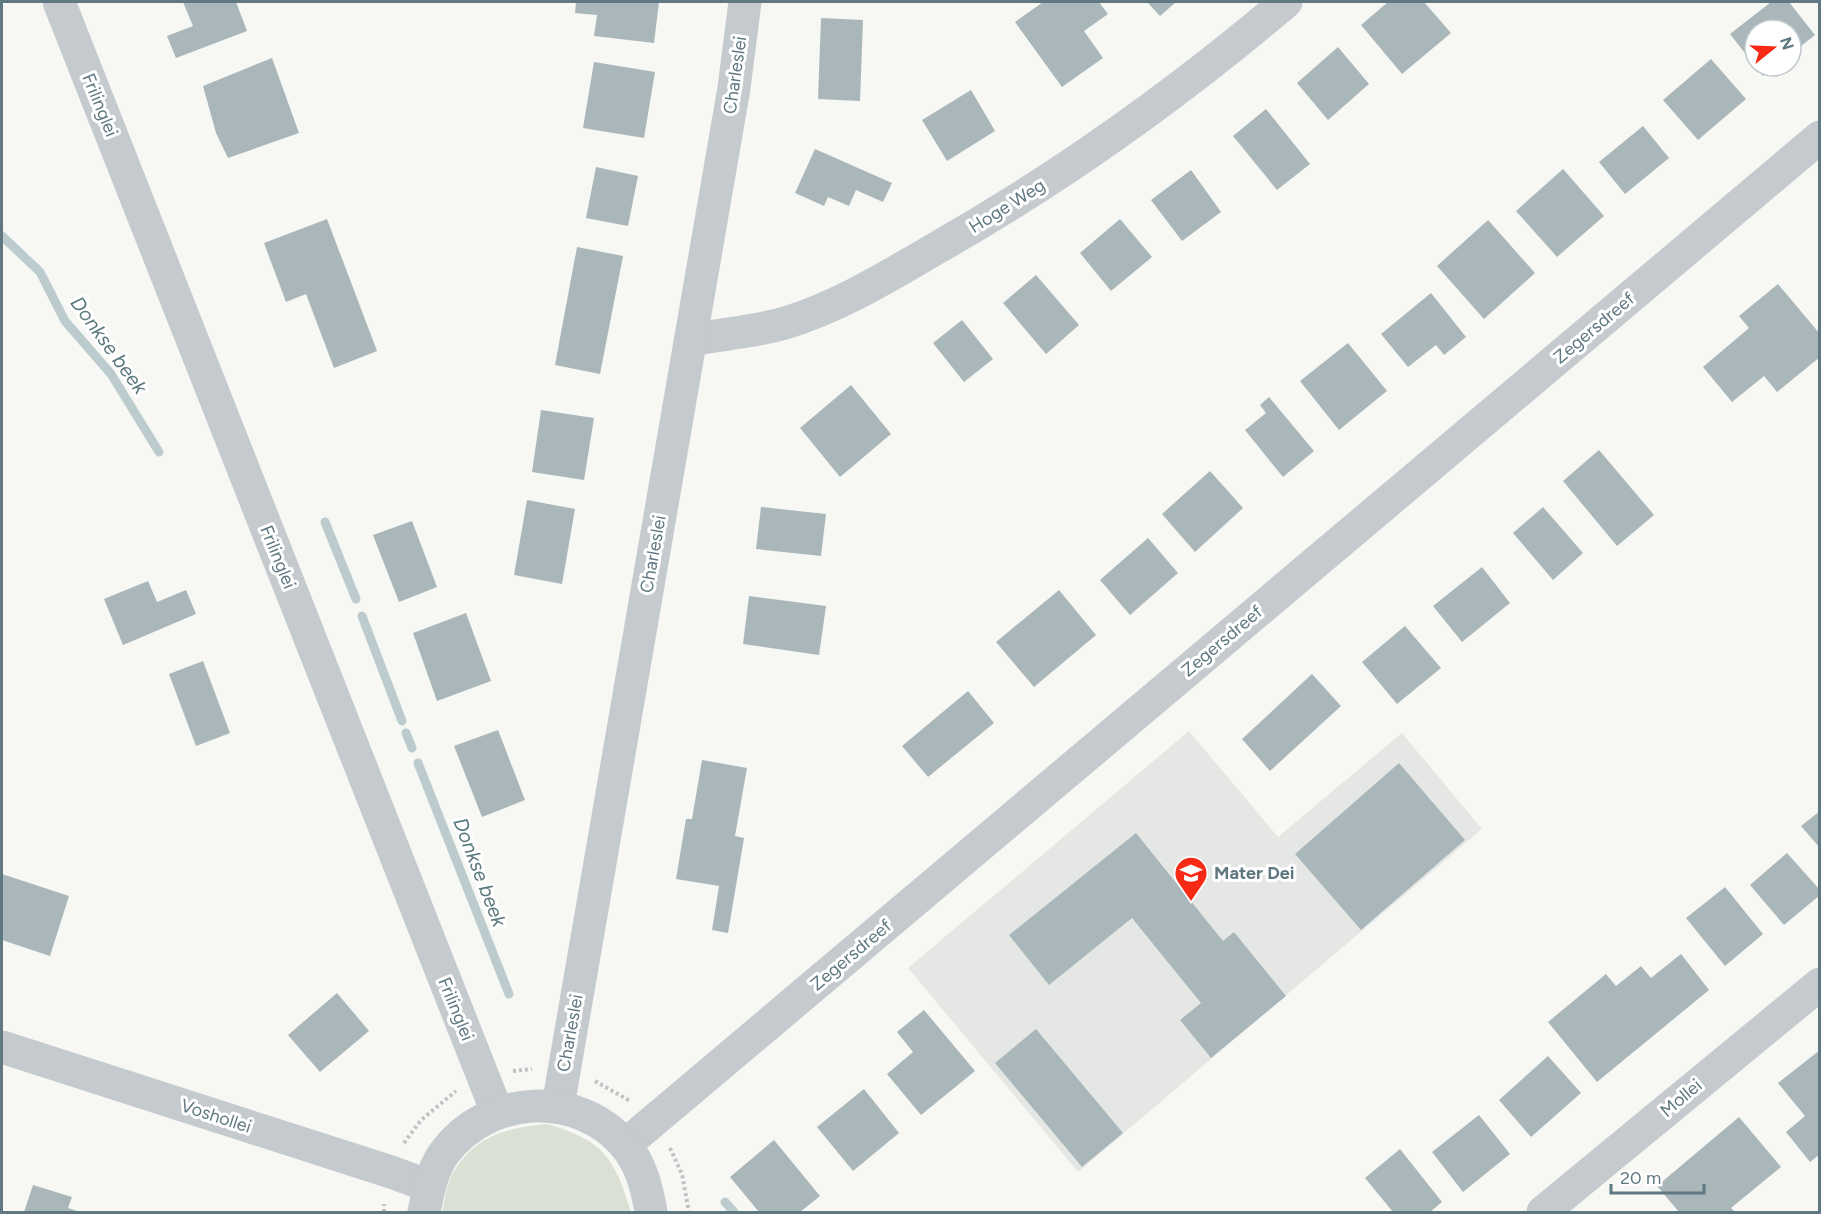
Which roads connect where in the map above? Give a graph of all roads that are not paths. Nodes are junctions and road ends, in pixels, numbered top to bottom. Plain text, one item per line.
1 (59, 2) edge
2 (745, 2) edge
3 (1286, 2) edge
4 (1820, 138) edge
5 (691, 340) junction
6 (1820, 984) edge
7 (2, 1047) edge
8 (558, 1106) junction
9 (497, 1112) junction
10 (625, 1145) junction
11 (427, 1199) edge
12 (651, 1212) edge
13 (1543, 1212) edge

1 - 9 street, Frilinglei
2 - 5 street, Charleslei
3 - 5 street, Hoge Weg
4 - 10 street, Zegersdreef
5 - 8 street, Charleslei
6 - 13 street, Mollei
7 - 11 street, Voshollei
8 - 9 street
8 - 10 street
9 - 11 street
10 - 12 street

